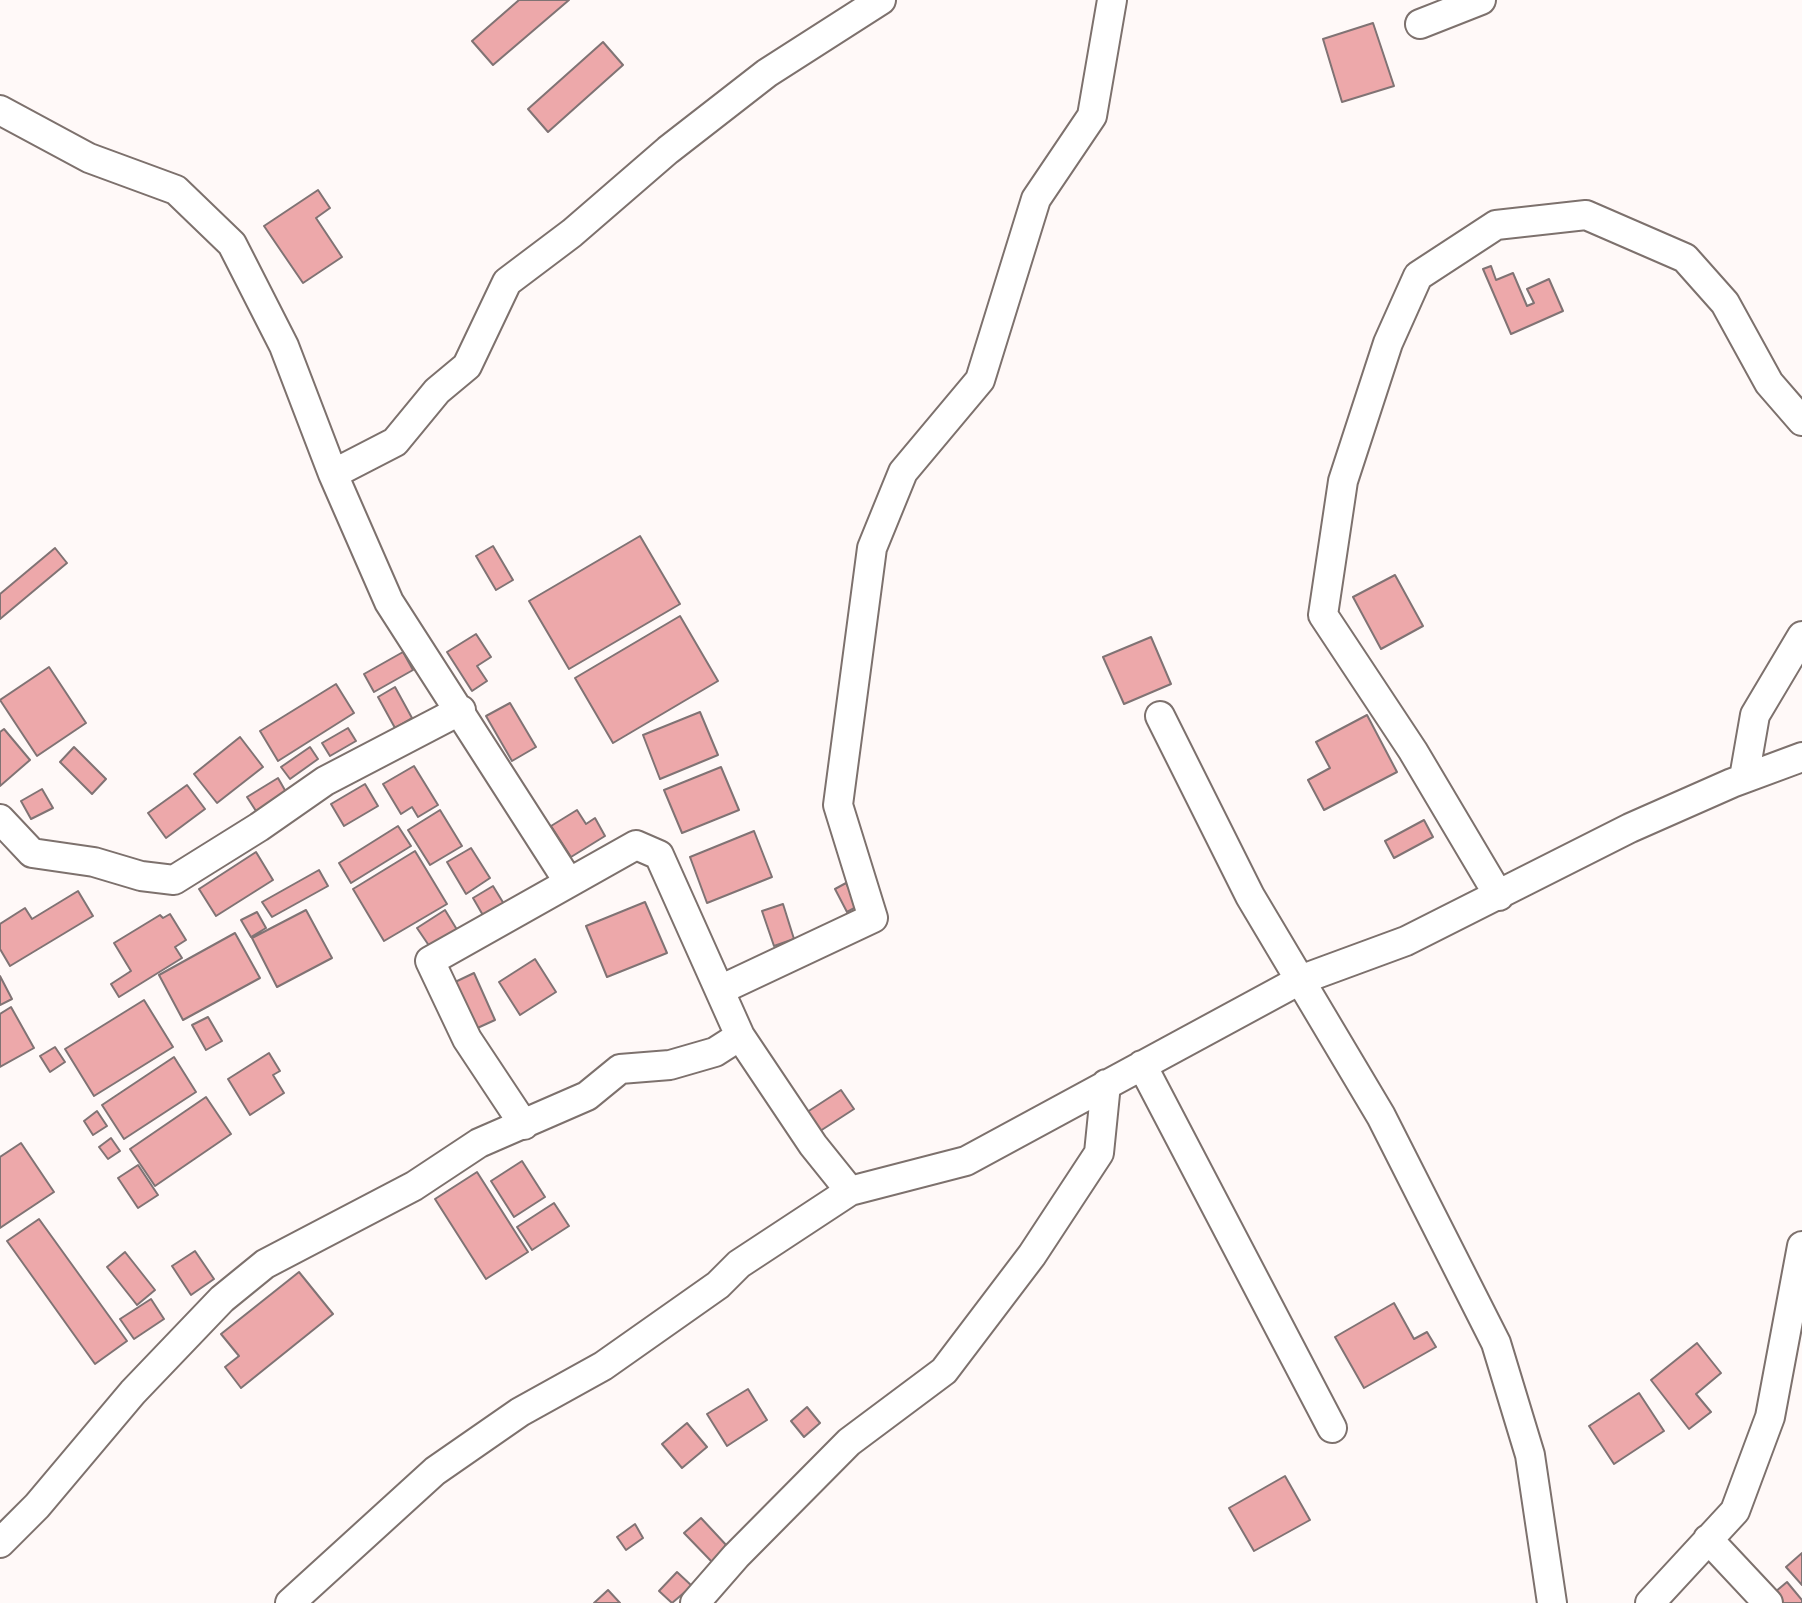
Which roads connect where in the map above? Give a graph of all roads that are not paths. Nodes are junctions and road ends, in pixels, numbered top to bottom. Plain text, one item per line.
1 (881, 0) edge
2 (1112, 0) edge
3 (1481, 0) edge
4 (1420, 24) dead end
5 (0, 110) edge
6 (1802, 421) edge
7 (333, 474) junction
8 (1802, 636) edge
9 (461, 710) junction
10 (1160, 716) dead end
11 (1802, 757) edge
12 (1744, 778) junction
13 (0, 819) edge
14 (568, 881) junction
15 (1499, 896) junction
16 (1300, 980) junction
17 (720, 990) junction
18 (740, 1036) junction
19 (1142, 1065) junction
20 (1106, 1084) junction
21 (524, 1125) junction
22 (850, 1191) junction
23 (1802, 1246) edge
24 (1332, 1428) dead end
25 (1708, 1539) junction
26 (0, 1543) edge
27 (290, 1603) edge
28 (695, 1603) edge
29 (1552, 1603) edge
30 (1650, 1603) edge
31 (1768, 1603) edge

1 - 7 street
2 - 17 street
3 - 4 street
5 - 7 street
6 - 15 street
7 - 9 street
8 - 12 street
9 - 13 street
9 - 14 street
10 - 16 street
11 - 12 street
12 - 15 street
14 - 17 street
14 - 21 street
15 - 16 street
16 - 19 street
16 - 29 street
17 - 18 street
18 - 21 street
18 - 22 street
19 - 20 street
19 - 24 street
20 - 22 street
20 - 28 street
21 - 26 street
22 - 27 street
23 - 25 street
25 - 30 street
25 - 31 street

